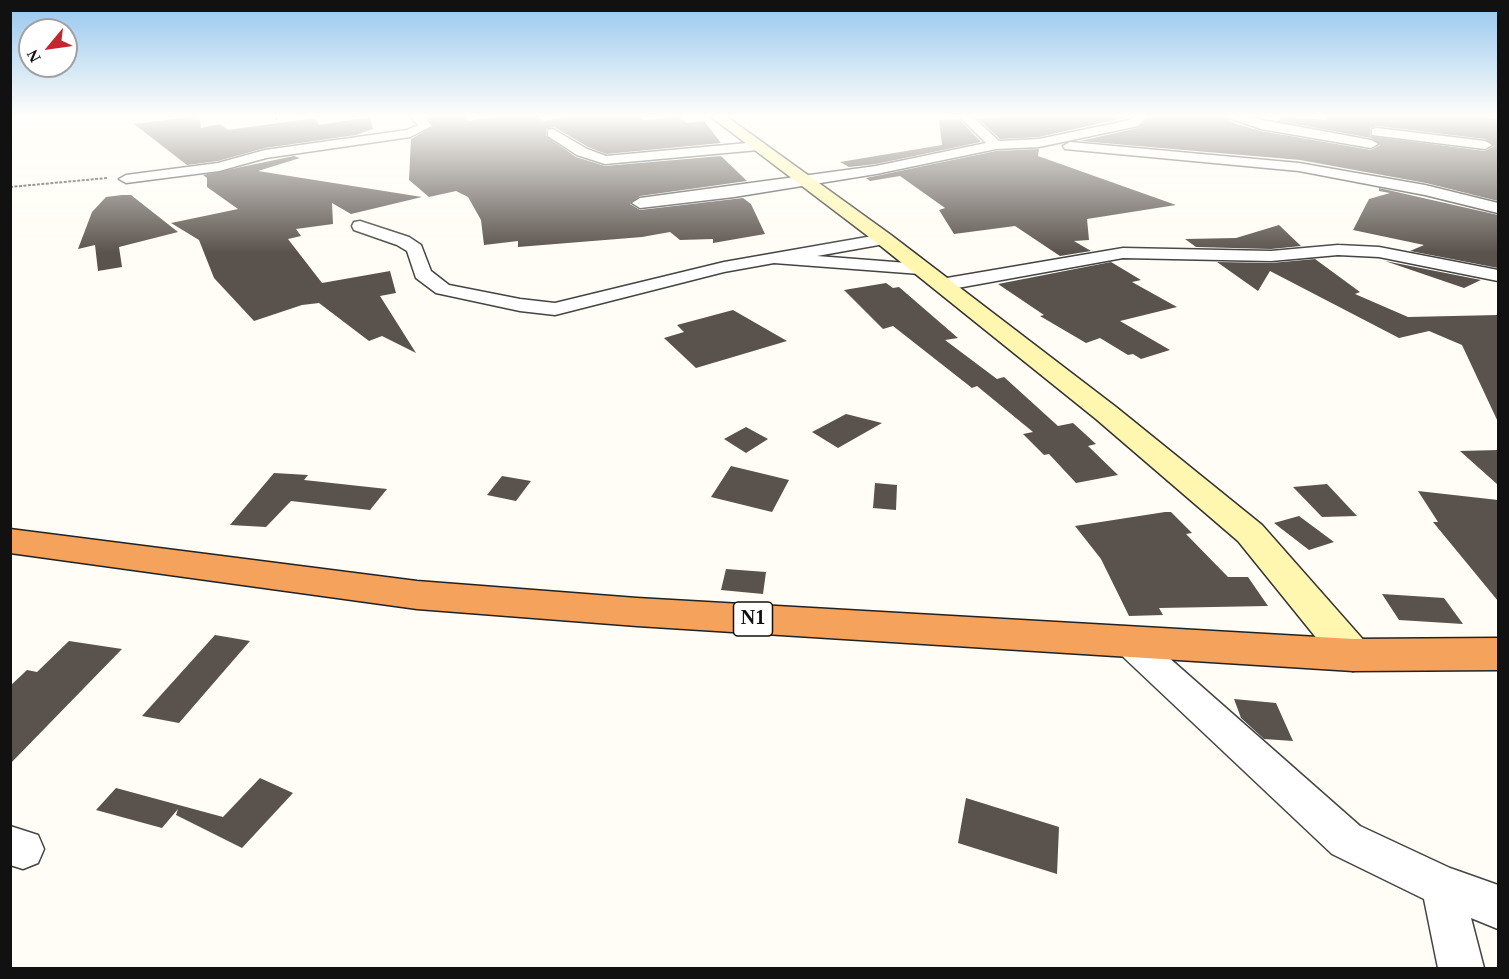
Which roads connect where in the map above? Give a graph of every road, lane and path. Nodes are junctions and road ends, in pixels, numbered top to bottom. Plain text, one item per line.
1 (238, 162) edge
2 (781, 162) edge
3 (918, 162) edge
4 (1250, 162) edge
5 (1367, 162) edge
6 (1365, 168) junction
7 (126, 179) joint
8 (807, 180) junction
9 (10, 187) edge
10 (640, 202) dead end
11 (1498, 208) edge
12 (360, 226) dead end
13 (884, 239) junction
14 (774, 258) junction
15 (1498, 276) edge
16 (931, 277) junction
17 (10, 541) edge
18 (1130, 644) junction
19 (1498, 654) edge
20 (1353, 655) junction
21 (1442, 886) junction
22 (1498, 907) edge
23 (1461, 969) edge

1 - 7 street
2 - 8 street
3 - 8 street
4 - 6 street
5 - 6 street
6 - 11 street
7 - 9 path
8 - 10 street
8 - 13 street
12 - 14 street
13 - 14 street
13 - 16 street
14 - 16 street
15 - 16 street
16 - 20 street
17 - 18 highway, N1
18 - 20 highway, N1
18 - 21 street
19 - 20 highway, N1
21 - 22 street
21 - 23 street

